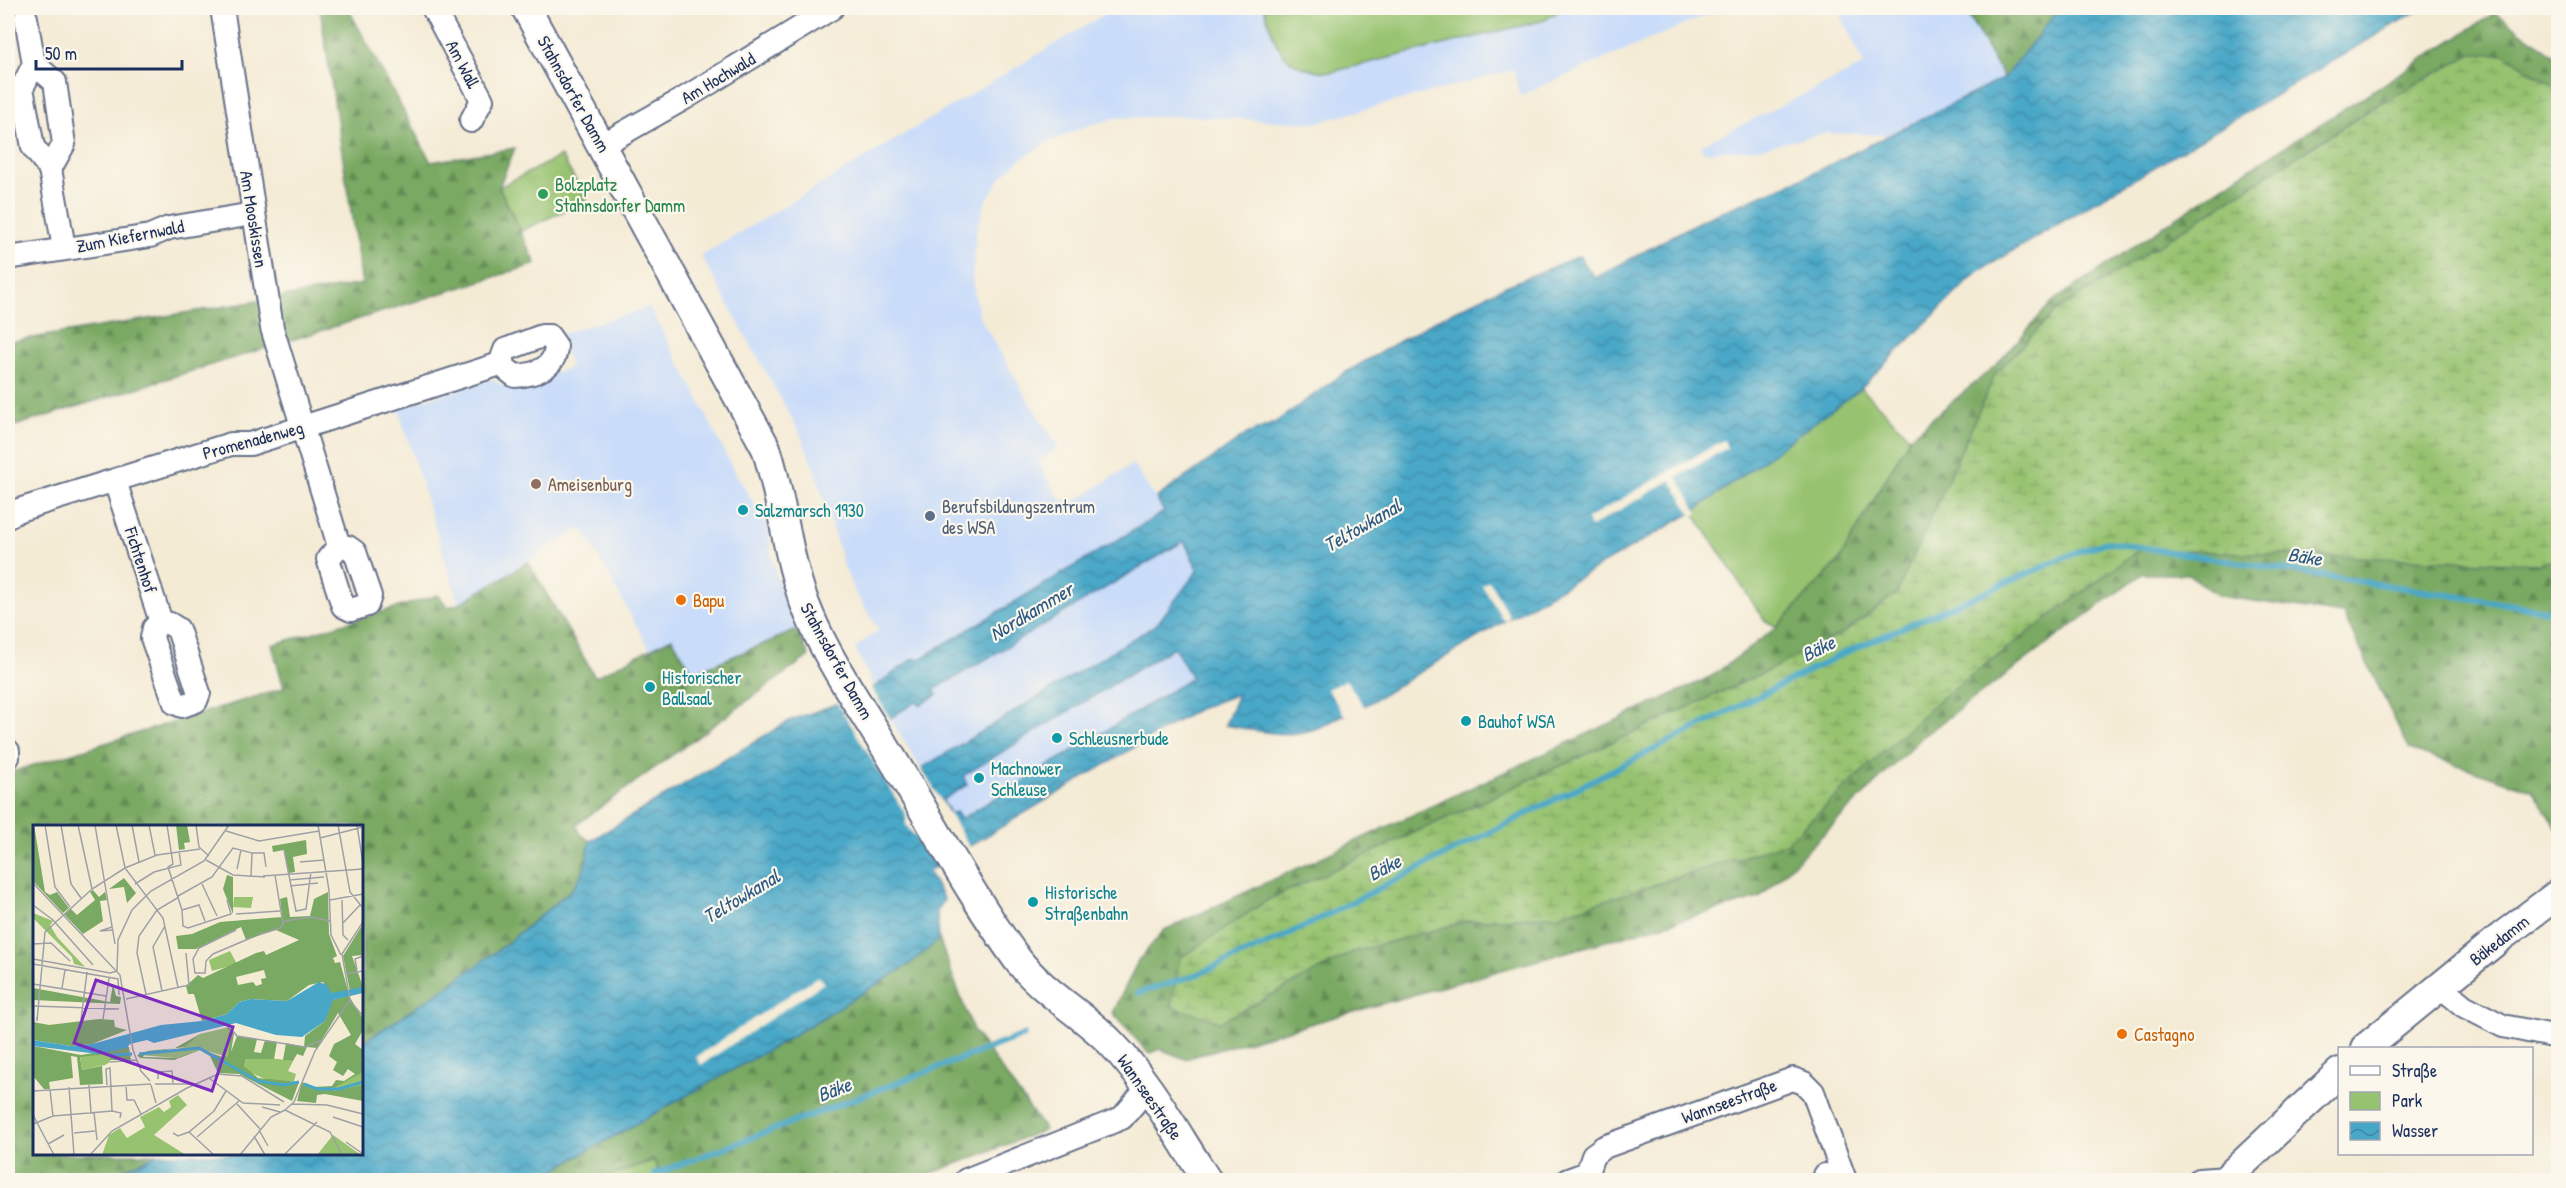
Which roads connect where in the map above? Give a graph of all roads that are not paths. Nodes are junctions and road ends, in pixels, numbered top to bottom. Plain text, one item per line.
1 (222, 8) edge
2 (433, 8) edge
3 (526, 8) edge
4 (832, 8) edge
5 (26, 18) dead end
6 (34, 64) junction
7 (471, 121) dead end
8 (602, 145) junction
9 (50, 169) junction
10 (253, 214) junction
11 (64, 248) junction
12 (8, 258) edge
13 (500, 364) dead end
14 (303, 428) junction
15 (115, 481) junction
16 (8, 517) edge
17 (339, 546) dead end
18 (169, 626) dead end
19 (8, 751) edge
20 (8, 757) edge
21 (2559, 894) edge
22 (2441, 987) junction
23 (1085, 1022) joint
24 (2559, 1037) edge
25 (2366, 1047) edge
26 (2338, 1074) edge
27 (1149, 1092) junction
28 (1832, 1179) edge
29 (2226, 1179) edge
30 (966, 1180) edge
31 (1207, 1180) edge
32 (1568, 1180) edge
33 (2199, 1180) edge

1 - 10 street, Am Mooskissen
2 - 7 street, Am Wall
3 - 8 street, Stahnsdorfer Damm
4 - 8 street, Am Hochwald
5 - 6 street
6 - 9 street
6 - 9 street
8 - 23 street, Stahnsdorfer Damm
9 - 11 street
10 - 11 street, Zum Kiefernwald
10 - 14 street, Am Mooskissen
11 - 12 street, Zum Kiefernwald
13 - 14 street, Promenadenweg
14 - 15 street, Promenadenweg
14 - 17 street, Am Mooskissen
15 - 16 street, Promenadenweg
15 - 18 street, Fichtenhof
19 - 20 street
21 - 22 street, Bäkedamm
22 - 24 street
22 - 25 street, Bäkedamm
23 - 27 street, Wannseestraße
26 - 29 street
27 - 30 street
27 - 31 street, Wannseestraße
28 - 32 street, Wannseestraße
29 - 33 street

